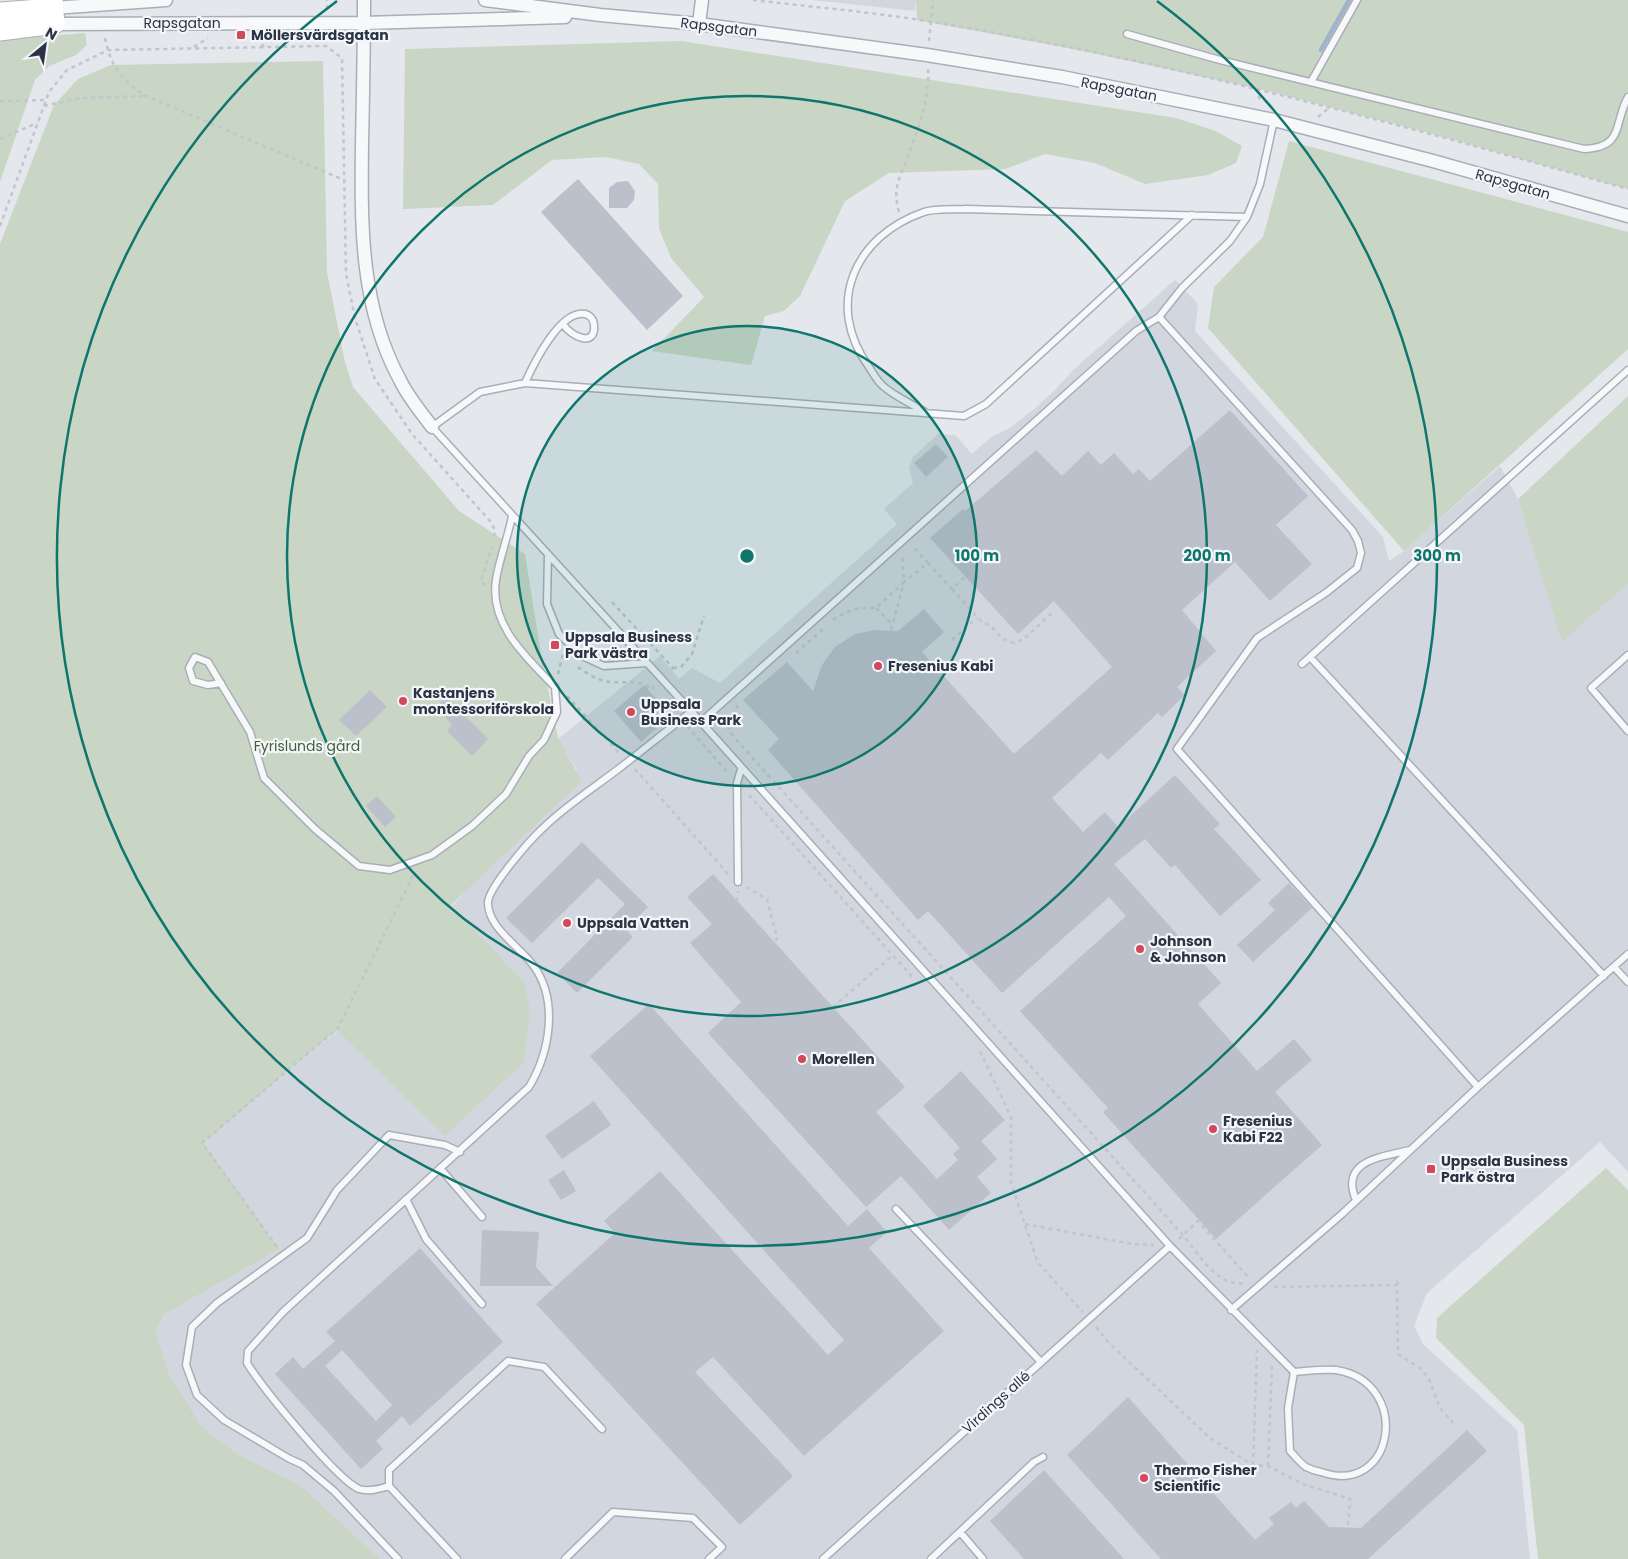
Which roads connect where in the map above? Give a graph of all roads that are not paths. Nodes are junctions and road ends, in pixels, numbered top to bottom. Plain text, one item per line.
1 (166, 0) edge
2 (364, 0) edge
3 (485, 0) edge
4 (702, 0) edge
5 (1357, 0) edge
6 (54, 11) edge
7 (0, 12) edge
8 (600, 15) junction
9 (364, 23) junction
10 (699, 24) junction
11 (0, 31) edge
12 (1127, 34) dead end
13 (1311, 82) junction
14 (1628, 97) edge
15 (1274, 120) junction
16 (1192, 214) junction
17 (1628, 216) edge
18 (1247, 217) junction
19 (1159, 317) junction
20 (564, 324) junction
21 (1628, 370) edge
22 (525, 383) junction
23 (926, 413) junction
24 (432, 427) junction
25 (512, 516) junction
26 (548, 554) junction
27 (1628, 655) edge
28 (1310, 657) junction
29 (647, 664) junction
30 (1302, 664) dead end
31 (221, 683) junction
32 (692, 712) junction
33 (701, 722) junction
34 (1628, 730) edge
35 (741, 769) junction
36 (738, 882) road end
37 (1628, 954) edge
38 (1614, 967) junction
39 (1604, 976) junction
40 (1628, 982) edge
41 (1478, 1087) junction
42 (1411, 1149) junction
43 (460, 1152) junction
44 (440, 1168) junction
45 (406, 1199) junction
46 (1356, 1200) junction
47 (896, 1209) dead end
48 (482, 1217) dead end
49 (1170, 1246) junction
50 (482, 1304) dead end
51 (1232, 1310) junction
52 (1041, 1362) junction
53 (1294, 1372) junction
54 (602, 1429) dead end
55 (1043, 1457) dead end
56 (389, 1486) junction
57 (960, 1532) junction
58 (398, 1559) edge
59 (456, 1559) edge
60 (566, 1559) edge
61 (709, 1559) edge
62 (823, 1559) edge
63 (931, 1559) edge
64 (983, 1559) edge

1 - 6 street, Rapsgatan
2 - 9 street
3 - 8 street, Rapsgatan
4 - 10 street
5 - 13 lane
6 - 7 street, Rapsgatan
6 - 9 street, Rapsgatan
6 - 11 street, Rapsgatan
8 - 9 street, Rapsgatan
8 - 10 street, Rapsgatan
9 - 24 street
10 - 15 street, Rapsgatan
12 - 13 lane
13 - 14 lane
15 - 17 street, Rapsgatan
15 - 18 lane
16 - 18 lane
16 - 23 lane
16 - 23 lane
18 - 19 lane
19 - 33 lane
19 - 41 lane
20 - 20 lane
20 - 22 lane
21 - 28 lane
22 - 23 lane
22 - 24 lane
24 - 25 lane
25 - 26 lane
25 - 31 lane
26 - 29 lane
26 - 29 lane
27 - 34 lane
28 - 30 lane
28 - 39 lane
29 - 32 lane
31 - 31 lane
32 - 33 lane
32 - 43 lane
33 - 35 lane
35 - 36 lane
35 - 49 lane
37 - 38 lane
38 - 39 lane
38 - 40 lane
39 - 41 lane
41 - 42 lane
42 - 46 lane
42 - 46 lane
43 - 44 lane
43 - 58 lane
44 - 45 lane
44 - 48 lane
45 - 50 lane
45 - 56 lane
46 - 51 lane
47 - 52 lane
49 - 51 lane
49 - 52 lane, Virdings allé
51 - 53 lane
52 - 62 lane, Virdings allé
53 - 53 lane
54 - 56 lane
55 - 57 lane
56 - 59 lane
57 - 63 lane
57 - 64 lane
60 - 61 lane

